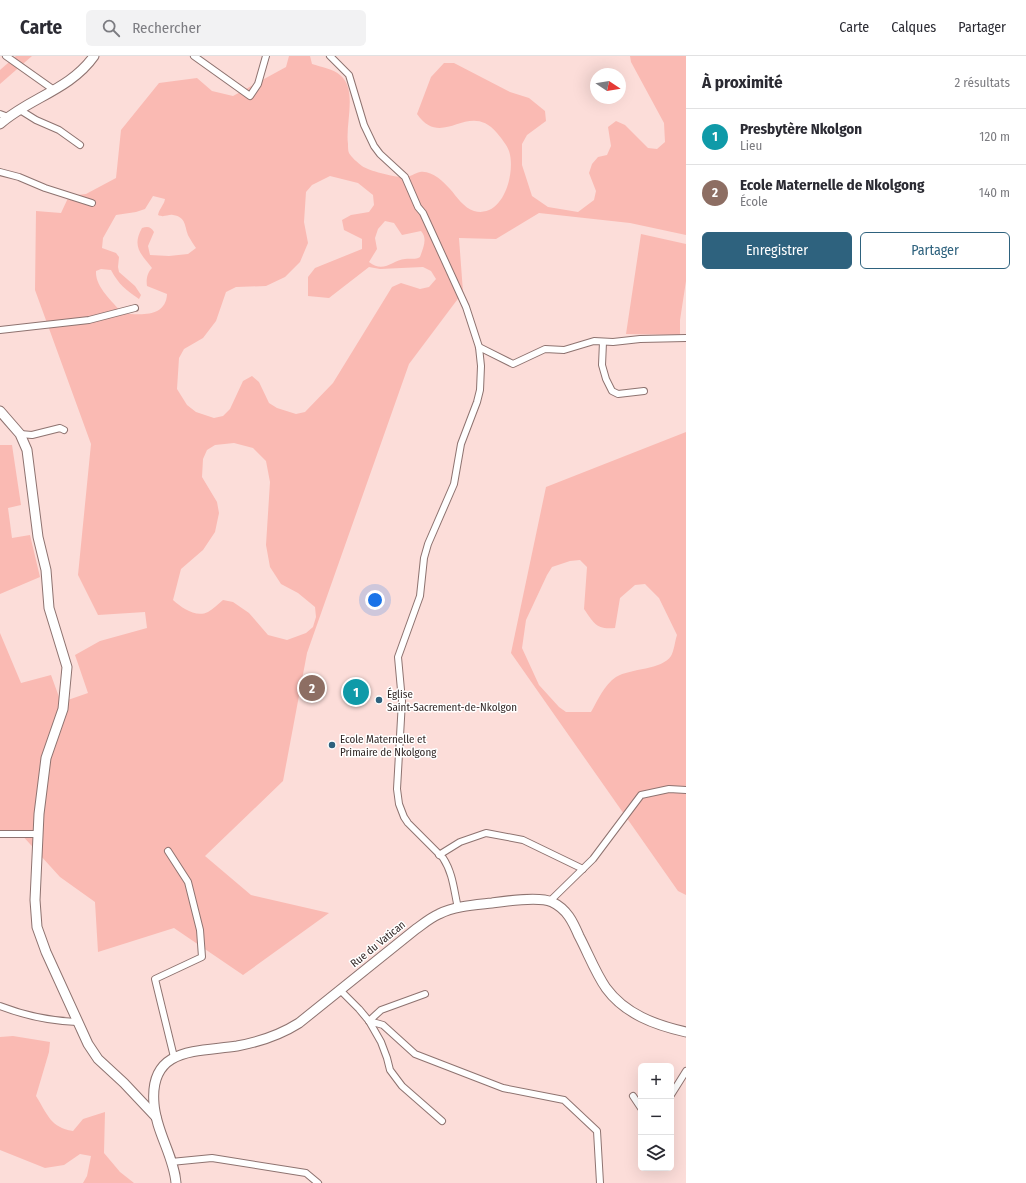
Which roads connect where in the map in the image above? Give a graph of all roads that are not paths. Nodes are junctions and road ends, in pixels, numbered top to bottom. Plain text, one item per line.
1 (6, 56) edge
2 (94, 56) edge
3 (194, 56) edge
4 (266, 56) edge
5 (330, 56) edge
6 (54, 90) junction
7 (20, 110) junction
8 (4, 116) edge
9 (0, 124) edge
10 (80, 145) dead end
11 (0, 172) edge
12 (92, 203) dead end
13 (135, 308) dead end
14 (0, 330) edge
15 (686, 338) edge
16 (603, 342) junction
17 (479, 347) junction
18 (644, 391) dead end
19 (0, 410) edge
20 (64, 430) dead end
21 (20, 434) junction
22 (686, 790) edge
23 (0, 834) edge
24 (38, 834) junction
25 (168, 851) dead end
26 (439, 854) junction
27 (583, 869) junction
28 (550, 901) junction
29 (458, 908) junction
30 (340, 990) junction
31 (425, 994) dead end
32 (0, 1006) edge
33 (369, 1021) junction
34 (78, 1022) junction
35 (686, 1032) edge
36 (174, 1057) junction
37 (686, 1071) edge
38 (674, 1090) edge
39 (633, 1096) dead end
40 (638, 1104) edge
41 (156, 1117) junction
42 (442, 1121) dead end
43 (171, 1162) junction
44 (176, 1183) edge
45 (318, 1183) edge
46 (600, 1183) edge

1 - 6 street
2 - 6 street
3 - 4 street
5 - 17 street
6 - 7 street
7 - 8 street
7 - 10 street
8 - 9 street
11 - 12 street
13 - 14 street
15 - 16 street
16 - 17 street
16 - 18 street
17 - 26 street
19 - 21 street
20 - 21 street
21 - 24 street
22 - 27 street
23 - 24 street
24 - 34 street
25 - 36 street
26 - 27 street
26 - 29 street
27 - 28 street
28 - 29 street, Rue du Vatican
28 - 35 street
29 - 30 street, Rue du Vatican
30 - 33 street
30 - 36 street, Rue du Vatican
31 - 33 street
32 - 34 street
33 - 42 street
33 - 46 street
34 - 41 street
36 - 41 street, Rue du Vatican
37 - 38 street
39 - 40 street
41 - 43 street, Rue du Vatican
43 - 44 street, Rue du Vatican
43 - 45 street

